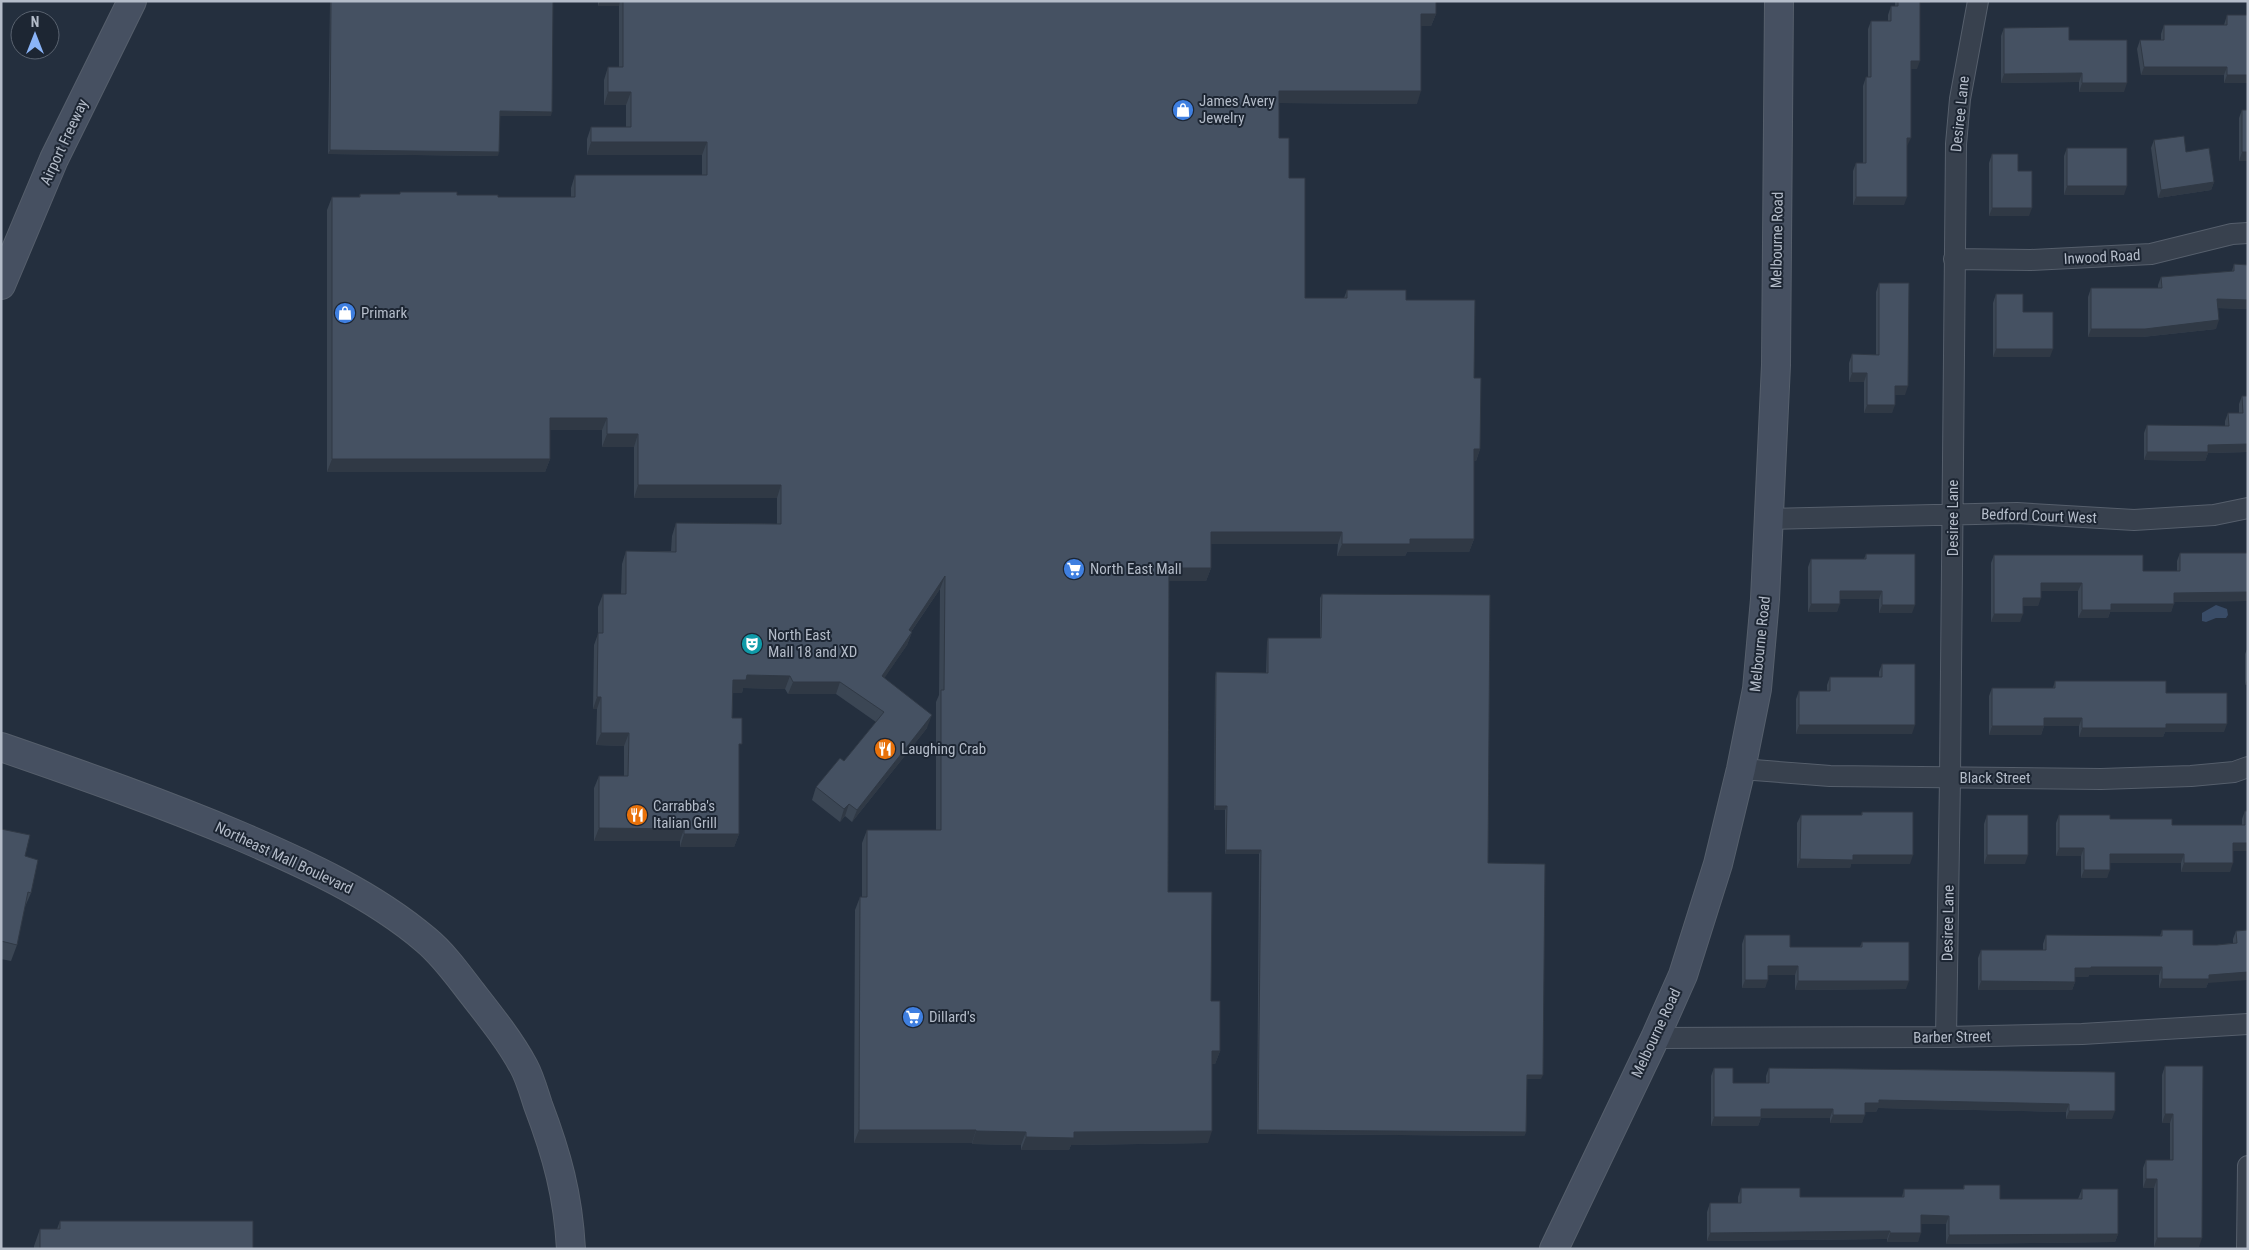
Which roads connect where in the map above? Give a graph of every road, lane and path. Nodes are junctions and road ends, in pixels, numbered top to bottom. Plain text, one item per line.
1 (132, 1) edge
2 (1779, 1) edge
3 (1978, 1) edge
4 (2248, 233) edge
5 (1954, 259) junction
6 (1, 285) edge
7 (2248, 508) edge
8 (1953, 514) junction
9 (1769, 519) junction
10 (1, 747) edge
11 (2248, 767) edge
12 (1741, 769) junction
13 (1950, 778) junction
14 (2248, 1024) edge
15 (1946, 1037) junction
16 (1655, 1038) junction
17 (2248, 1166) edge
18 (571, 1249) edge
19 (1554, 1249) edge
20 (2247, 1249) edge

1 - 6 main road, Airport Freeway
2 - 9 main road, Melbourne Road
3 - 5 street, Desiree Lane
4 - 5 street, Inwood Road
5 - 8 street, Desiree Lane
7 - 8 street, Bedford Court West
8 - 9 street, Bedford Court West
8 - 13 street, Desiree Lane
9 - 12 main road, Melbourne Road
10 - 18 main road, Northeast Mall Boulevard
11 - 13 street, Black Street
12 - 13 street, Black Street
12 - 16 main road, Melbourne Road
13 - 15 street, Desiree Lane
14 - 15 street, Barber Street
15 - 16 street, Barber Street
16 - 19 main road, Melbourne Road
17 - 20 street

